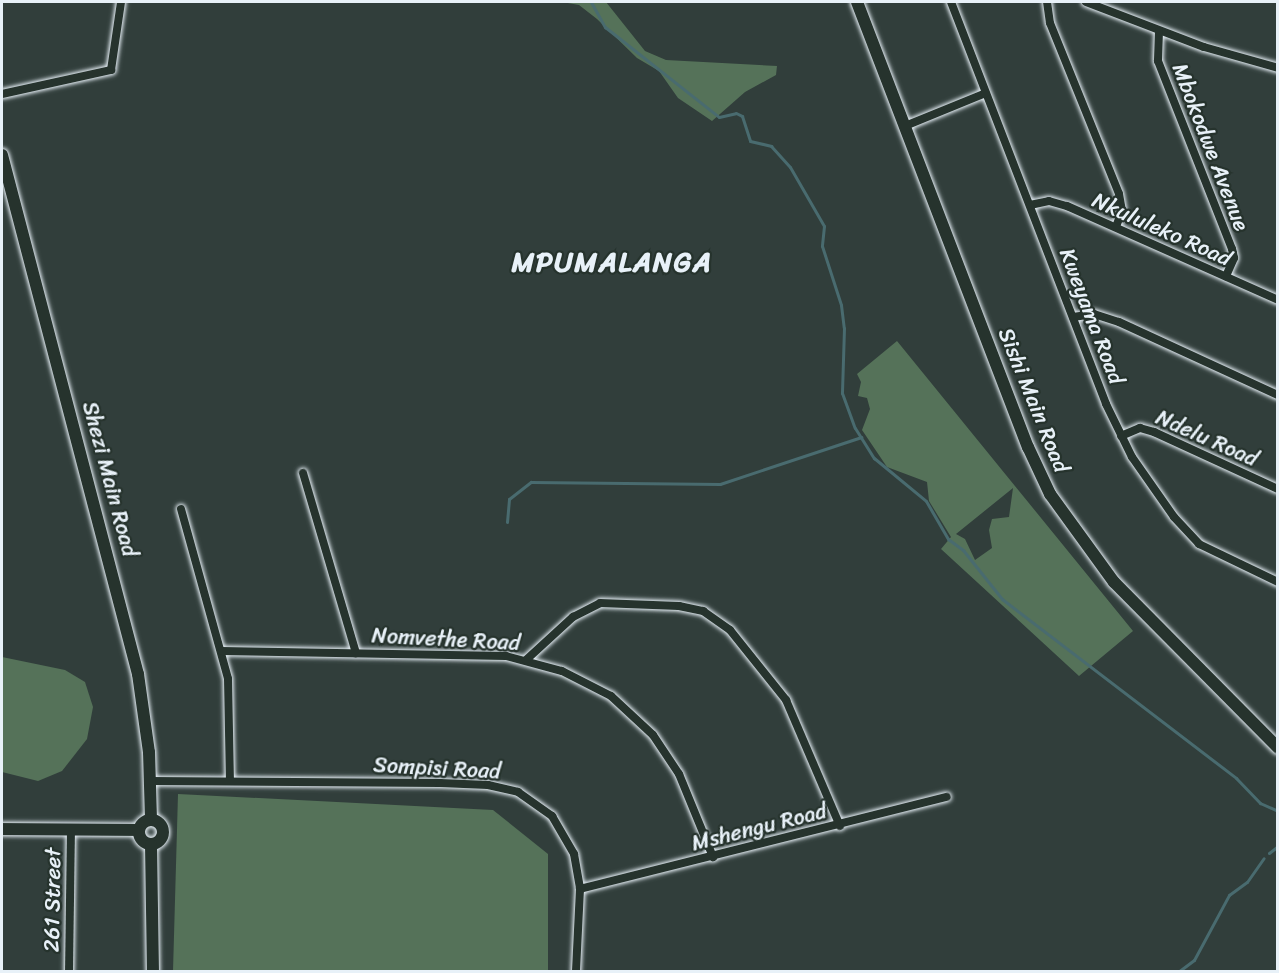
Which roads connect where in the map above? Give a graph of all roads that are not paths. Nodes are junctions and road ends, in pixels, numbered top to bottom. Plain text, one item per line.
1 (121, 2) edge
2 (857, 2) edge
3 (951, 2) edge
4 (1047, 2) edge
5 (1086, 2) edge
6 (1160, 31) junction
7 (1278, 68) edge
8 (986, 93) junction
9 (2, 94) edge
10 (905, 126) junction
11 (2, 154) edge
12 (1030, 205) junction
13 (1116, 227) junction
14 (1226, 276) junction
15 (1278, 300) edge
16 (1073, 317) junction
17 (1278, 395) edge
18 (1121, 436) junction
19 (303, 473) dead end
20 (1278, 489) edge
21 (181, 508) dead end
22 (1278, 582) edge
23 (222, 651) junction
24 (356, 653) junction
25 (526, 660) junction
26 (1278, 748) edge
27 (230, 779) junction
28 (150, 781) junction
29 (947, 797) dead end
30 (151, 820) junction
31 (840, 826) junction
32 (2, 829) edge
33 (71, 829) junction
34 (139, 830) junction
35 (151, 845) junction
36 (713, 858) junction
37 (580, 889) junction
38 (69, 972) edge
39 (153, 972) edge
40 (576, 972) edge

1 - 9 street
2 - 10 street, Sishi Main Road
3 - 8 street, Kweyama Road
4 - 13 street
5 - 6 street
6 - 7 street
6 - 14 street, Mbokodwe Avenue
8 - 10 street
8 - 12 street, Kweyama Road
10 - 26 street, Sishi Main Road
11 - 28 street, Shezi Main Road
12 - 13 street, Nkululeko Road
12 - 16 street, Kweyama Road
13 - 14 street, Nkululeko Road
14 - 15 street, Nkululeko Road
16 - 17 street
16 - 18 street, Kweyama Road
18 - 20 street, Ndelu Road
18 - 22 street, Kweyama Road
19 - 24 street
21 - 23 street
23 - 24 street, Nomvethe Road
23 - 27 street
24 - 25 street, Nomvethe Road
25 - 31 street
25 - 36 street, Nomvethe Road
27 - 28 street, Sompisi Road
27 - 37 street, Sompisi Road
28 - 30 street, Shezi Main Road
29 - 31 street, Mshengu Road
30 - 34 street
30 - 35 street
31 - 36 street, Mshengu Road
32 - 33 street
33 - 34 street
33 - 38 street, 261 Street
34 - 35 street
35 - 39 street
36 - 37 street, Mshengu Road
37 - 40 street, Sompisi Road

